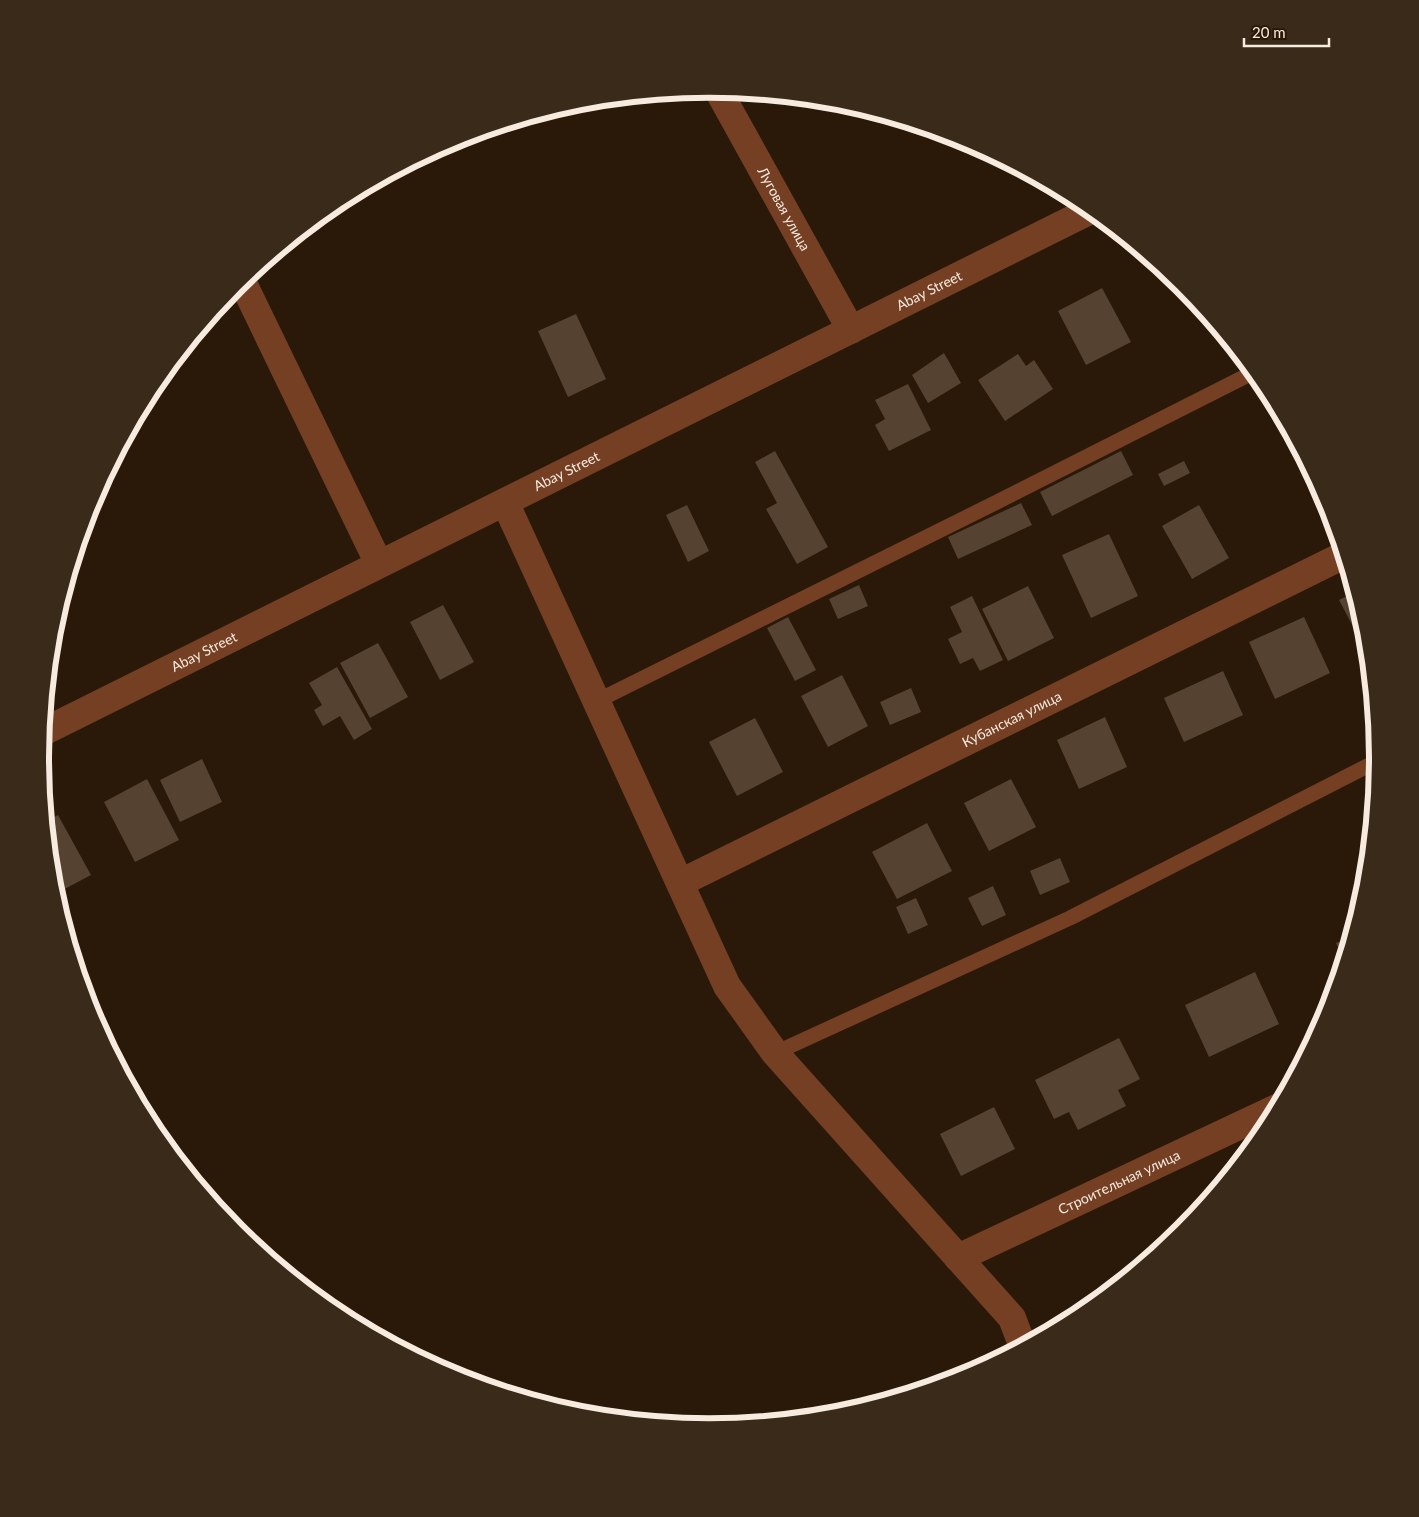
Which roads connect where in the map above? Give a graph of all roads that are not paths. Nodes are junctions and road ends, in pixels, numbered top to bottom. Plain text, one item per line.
1 (723, 98) edge
2 (1084, 214) edge
3 (246, 288) edge
4 (851, 330) junction
5 (1248, 375) edge
6 (505, 502) junction
7 (1339, 558) edge
8 (379, 564) junction
9 (596, 701) junction
10 (50, 729) edge
11 (1370, 765) edge
12 (680, 883) junction
13 (775, 1053) junction
14 (1267, 1112) edge
15 (958, 1258) junction
16 (1020, 1341) edge

1 - 4 street, Луговая улица
2 - 4 street, Abay Street
3 - 8 street
4 - 6 street, Abay Street
5 - 9 lane
6 - 8 street, Abay Street
6 - 9 street
7 - 12 street, Кубанская улица
8 - 10 street, Abay Street
9 - 12 street
11 - 13 lane
12 - 13 street
13 - 15 street
14 - 15 street, Строительная улица
15 - 16 street

